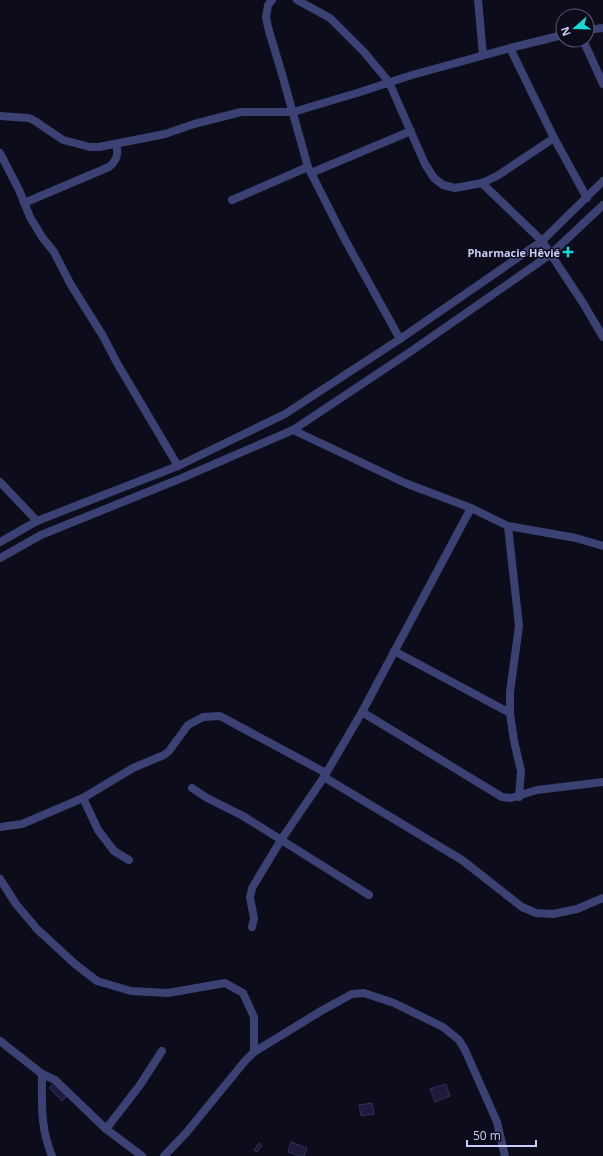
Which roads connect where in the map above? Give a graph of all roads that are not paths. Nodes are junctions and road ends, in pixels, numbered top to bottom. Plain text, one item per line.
1 (272, 0) edge
2 (297, 0) edge
3 (478, 0) edge
4 (555, 37) edge
5 (510, 48) junction
6 (587, 48) edge
7 (483, 55) junction
8 (389, 82) junction
9 (603, 84) edge
10 (293, 112) junction
11 (0, 116) edge
12 (411, 131) junction
13 (554, 138) junction
14 (116, 144) junction
15 (0, 153) edge
16 (309, 170) junction
17 (603, 181) edge
18 (482, 183) junction
19 (587, 198) junction
20 (232, 200) dead end
21 (24, 203) junction
22 (603, 205) edge
23 (542, 241) junction
24 (551, 254) junction
25 (603, 337) edge
26 (400, 339) junction
27 (293, 430) junction
28 (178, 466) junction
29 (0, 482) edge
30 (471, 508) junction
31 (37, 521) junction
32 (508, 526) junction
33 (0, 542) edge
34 (603, 546) edge
35 (0, 558) edge
36 (394, 651) junction
37 (362, 712) junction
38 (510, 713) junction
39 (325, 775) junction
40 (603, 782) edge
41 (192, 788) dead end
42 (519, 797) junction
43 (82, 798) junction
44 (0, 827) edge
45 (281, 840) junction
46 (129, 860) dead end
47 (0, 879) edge
48 (369, 895) dead end
49 (603, 898) edge
50 (252, 927) dead end
51 (0, 1042) edge
52 (162, 1051) dead end
53 (254, 1052) junction
54 (42, 1074) junction
55 (106, 1129) junction
56 (52, 1156) edge
57 (142, 1156) edge
58 (164, 1156) edge
59 (505, 1156) edge

1 - 10 street
2 - 8 street
3 - 7 street
4 - 5 street
5 - 7 street
5 - 13 street
6 - 9 street
7 - 8 street
8 - 10 street
8 - 12 street
10 - 14 street
10 - 16 street
11 - 14 street
12 - 16 street
12 - 18 street
13 - 18 street
13 - 19 street
14 - 21 street
15 - 21 street
16 - 20 street
16 - 26 street
17 - 19 street
18 - 23 street
19 - 23 street
21 - 28 street
22 - 24 street
23 - 24 street
23 - 26 street
24 - 25 street
24 - 27 street
26 - 28 street
27 - 30 street
27 - 35 street
28 - 31 street
29 - 31 street
30 - 32 street
30 - 36 street
31 - 33 street
32 - 34 street
32 - 38 street
36 - 37 street
36 - 38 street
37 - 39 street
37 - 42 street
38 - 42 street
39 - 43 street
39 - 45 street
39 - 49 street
40 - 42 street
41 - 45 street
43 - 44 street
43 - 46 street
45 - 48 street
45 - 50 street
47 - 53 street
51 - 54 street
52 - 55 street
53 - 58 street
53 - 59 street
54 - 55 street
54 - 56 street
55 - 57 street

